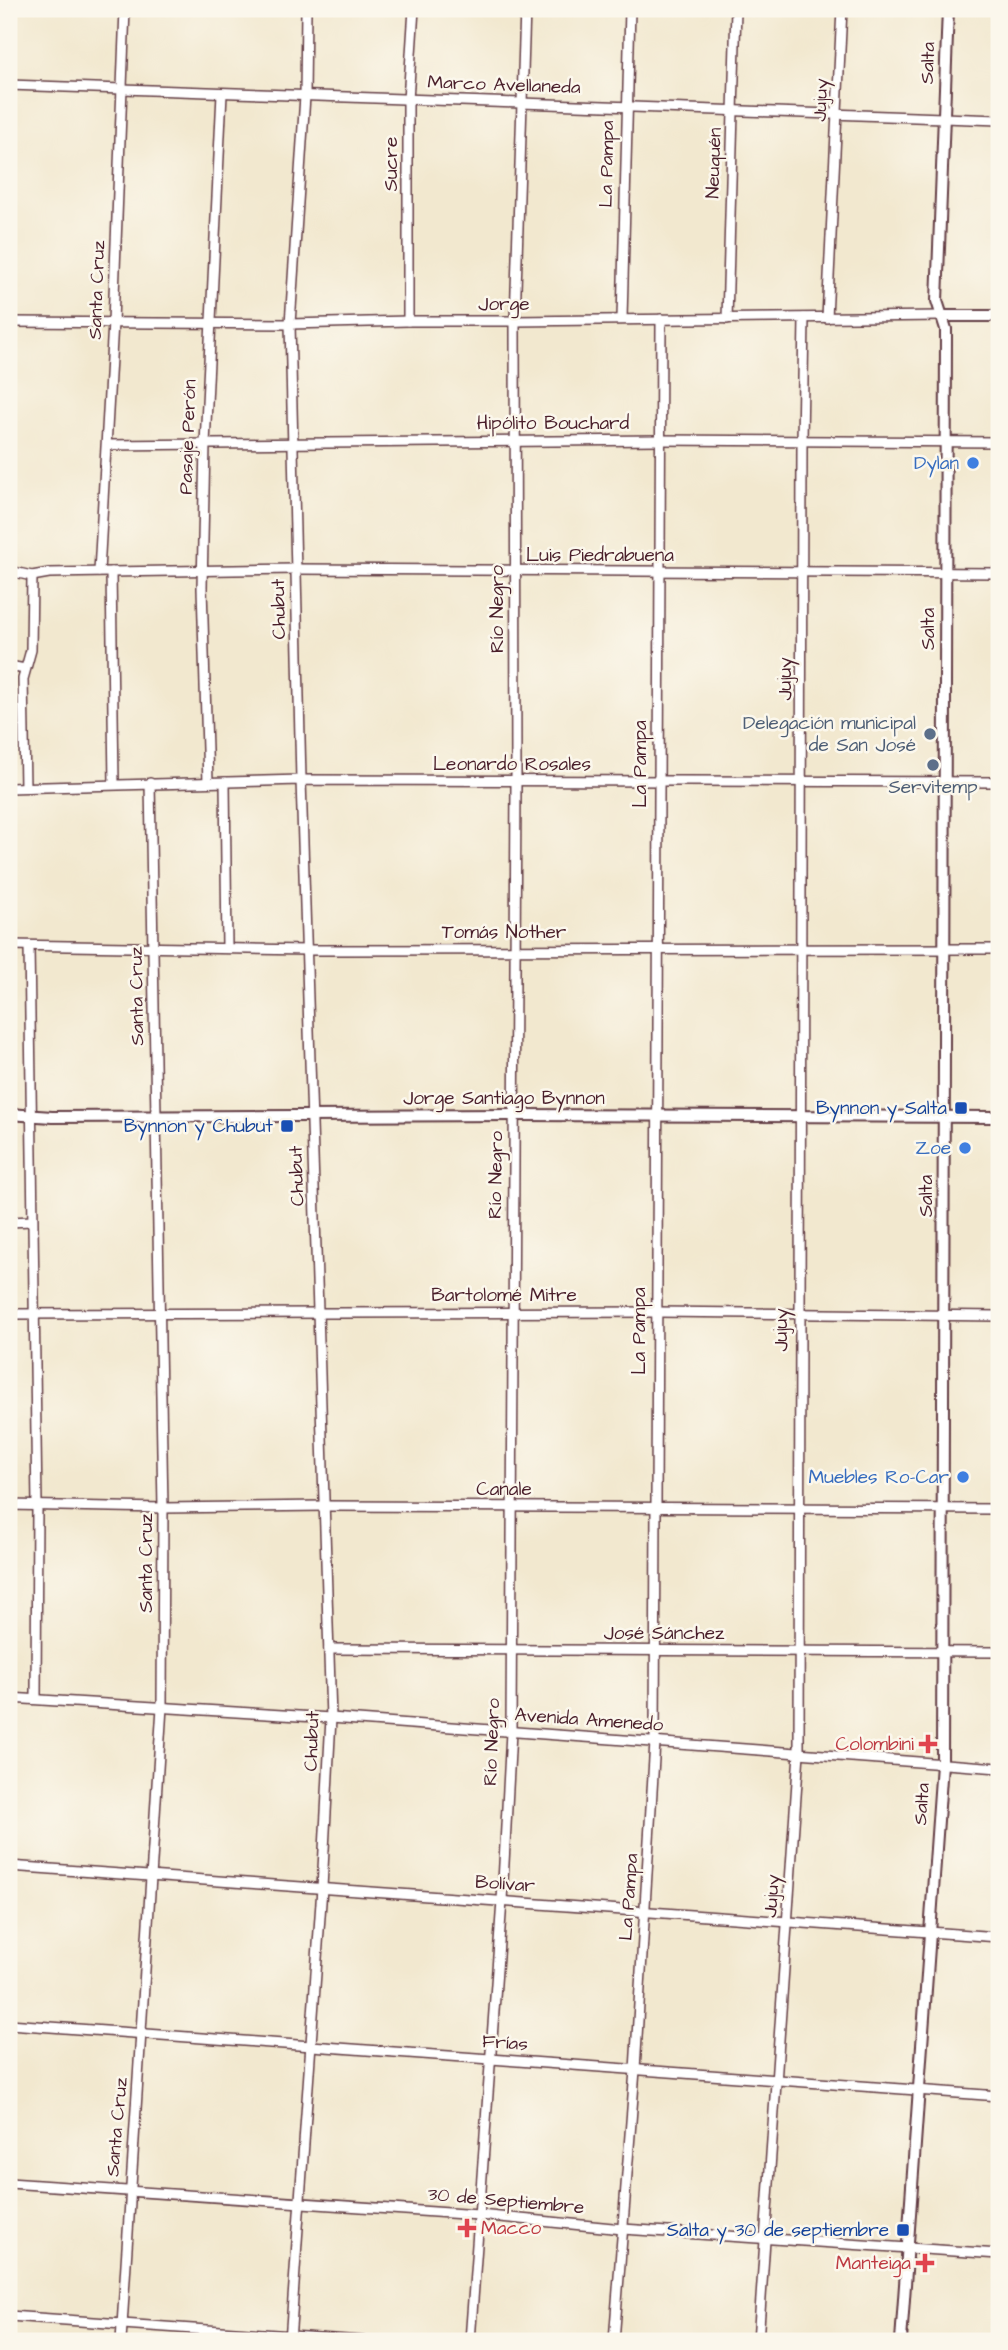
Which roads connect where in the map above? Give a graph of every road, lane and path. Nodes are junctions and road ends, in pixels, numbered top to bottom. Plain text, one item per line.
1 (125, 9) edge
2 (306, 9) edge
3 (414, 9) edge
4 (525, 9) edge
5 (630, 9) edge
6 (736, 9) edge
7 (842, 9) edge
8 (948, 9) edge
9 (9, 85) edge
10 (121, 90) junction
11 (222, 94) junction
12 (304, 96) junction
13 (408, 100) junction
14 (522, 104) junction
15 (626, 106) junction
16 (733, 110) junction
17 (838, 114) junction
18 (943, 118) junction
19 (999, 120) edge
20 (942, 316) junction
21 (999, 316) edge
22 (804, 318) junction
23 (827, 318) junction
24 (622, 319) junction
25 (661, 319) junction
26 (727, 319) junction
27 (408, 321) junction
28 (515, 321) junction
29 (10, 322) edge
30 (113, 322) junction
31 (210, 323) junction
32 (290, 324) junction
33 (9, 369) edge
34 (660, 440) junction
35 (802, 440) junction
36 (515, 441) junction
37 (292, 442) junction
38 (946, 442) junction
39 (999, 442) edge
40 (205, 444) junction
41 (107, 445) junction
42 (296, 569) junction
43 (9, 571) edge
44 (99, 572) junction
45 (111, 572) junction
46 (202, 572) junction
47 (515, 572) junction
48 (660, 573) junction
49 (802, 573) junction
50 (999, 573) edge
51 (946, 574) junction
52 (32, 576) junction
53 (9, 666) edge
54 (25, 669) junction
55 (301, 780) junction
56 (516, 781) junction
57 (802, 781) junction
58 (945, 781) junction
59 (208, 782) junction
60 (225, 782) junction
61 (657, 782) junction
62 (999, 782) edge
63 (150, 783) junction
64 (114, 784) junction
65 (25, 787) junction
66 (9, 788) edge
67 (9, 945) edge
68 (29, 946) junction
69 (153, 948) junction
70 (227, 948) junction
71 (943, 948) junction
72 (515, 949) junction
73 (801, 949) junction
74 (999, 949) edge
75 (307, 950) junction
76 (658, 950) junction
77 (9, 1114) edge
78 (313, 1115) junction
79 (514, 1115) junction
80 (30, 1116) junction
81 (658, 1116) junction
82 (944, 1116) junction
83 (157, 1117) junction
84 (801, 1117) junction
85 (999, 1117) edge
86 (32, 1221) junction
87 (9, 1222) edge
88 (657, 1312) junction
89 (158, 1313) junction
90 (319, 1313) junction
91 (512, 1313) junction
92 (799, 1313) junction
93 (9, 1314) edge
94 (34, 1314) junction
95 (944, 1316) junction
96 (999, 1316) edge
97 (9, 1505) edge
98 (37, 1505) junction
99 (325, 1506) junction
100 (512, 1507) junction
101 (655, 1507) junction
102 (163, 1508) junction
103 (799, 1508) junction
104 (943, 1508) junction
105 (999, 1508) edge
106 (329, 1650) junction
107 (655, 1650) junction
108 (511, 1651) junction
109 (798, 1651) junction
110 (942, 1652) junction
111 (999, 1652) edge
112 (9, 1698) edge
113 (36, 1699) junction
114 (162, 1707) junction
115 (331, 1718) junction
116 (511, 1732) junction
117 (656, 1742) junction
118 (799, 1752) junction
119 (942, 1764) junction
120 (999, 1768) edge
121 (9, 1866) edge
122 (152, 1876) junction
123 (322, 1888) junction
124 (502, 1901) junction
125 (646, 1912) junction
126 (788, 1922) junction
127 (930, 1932) junction
128 (999, 1937) edge
129 (9, 2024) edge
130 (142, 2034) junction
131 (311, 2046) junction
132 (491, 2060) junction
133 (635, 2070) junction
134 (777, 2080) junction
135 (919, 2088) junction
136 (999, 2096) edge
137 (9, 2183) edge
138 (129, 2191) junction
139 (299, 2203) junction
140 (479, 2215) junction
141 (623, 2229) junction
142 (765, 2237) junction
143 (908, 2247) junction
144 (999, 2254) edge
145 (9, 2316) edge
146 (122, 2324) junction
147 (290, 2339) edge
148 (121, 2341) edge
149 (362, 2341) edge
150 (470, 2341) edge
151 (614, 2341) edge
152 (758, 2341) edge
153 (901, 2341) edge

1 - 10 street, Santa Cruz
2 - 12 street, Chubut
3 - 13 street, Sucre
4 - 14 street, Río Negro
5 - 15 street, La Pampa
6 - 16 street, Neuquén
7 - 17 street, Jujuy
8 - 18 street, Salta
9 - 10 street, Marco Avellaneda
10 - 11 street, Marco Avellaneda
10 - 30 street, Santa Cruz
11 - 12 street, Marco Avellaneda
11 - 31 street, Pasaje Perón
12 - 13 street, Marco Avellaneda
12 - 32 street, Chubut
13 - 14 street, Marco Avellaneda
13 - 27 street, Sucre
14 - 15 street, Marco Avellaneda
14 - 28 street, Río Negro
15 - 16 street, Marco Avellaneda
15 - 24 street, La Pampa
16 - 17 street, Marco Avellaneda
16 - 26 street, Neuquén
17 - 18 street, Marco Avellaneda
17 - 23 street, Jujuy
18 - 19 street, Marco Avellaneda
18 - 20 street, Salta
20 - 21 street, Jorge
20 - 23 street, Jorge
20 - 38 street, Salta
22 - 23 street, Jorge
22 - 26 street, Jorge
22 - 35 street, Jujuy
24 - 25 street, Jorge
24 - 28 street, Jorge
25 - 26 street, Jorge
25 - 34 street, La Pampa
27 - 28 street, Jorge
27 - 32 street, Jorge
28 - 36 street, Río Negro
29 - 30 street, Jorge
29 - 33 street
30 - 31 street, Jorge
30 - 41 street, Santa Cruz
31 - 32 street, Jorge
31 - 40 street, Pasaje Perón
32 - 37 street, Chubut
34 - 35 street, Hipólito Bouchard
34 - 36 street, Hipólito Bouchard
34 - 48 street, La Pampa
35 - 38 street, Hipólito Bouchard
35 - 49 street, Jujuy
36 - 37 street, Hipólito Bouchard
36 - 47 street, Río Negro
37 - 40 street, Hipólito Bouchard
37 - 42 street, Chubut
38 - 39 street, Hipólito Bouchard
38 - 51 street, Salta
40 - 41 street, Hipólito Bouchard
40 - 46 street, Pasaje Perón
41 - 44 street, Santa Cruz
42 - 46 street, Luis Piedrabuena
42 - 47 street, Luis Piedrabuena
42 - 55 street, Chubut
43 - 52 street
44 - 45 street, Luis Piedrabuena
44 - 52 street, Luis Piedrabuena
45 - 46 street, Luis Piedrabuena
45 - 64 street
46 - 59 street, Pasaje Perón
47 - 48 street, Luis Piedrabuena
47 - 56 street, Río Negro
48 - 49 street, Luis Piedrabuena
48 - 61 street, La Pampa
49 - 51 street, Luis Piedrabuena
49 - 57 street, Jujuy
50 - 51 street, Luis Piedrabuena
51 - 58 street, Salta
52 - 54 street
53 - 54 street
54 - 65 street
55 - 56 street, Leonardo Rosales
55 - 60 street, Leonardo Rosales
55 - 75 street, Chubut
56 - 61 street, Leonardo Rosales
56 - 72 street, Río Negro
57 - 58 street, Leonardo Rosales
57 - 61 street, Leonardo Rosales
57 - 73 street, Jujuy
58 - 62 street, Leonardo Rosales
58 - 71 street, Salta
59 - 60 street, Leonardo Rosales
59 - 63 street, Leonardo Rosales
60 - 70 street
61 - 76 street, La Pampa
63 - 64 street, Leonardo Rosales
63 - 69 street, Santa Cruz
64 - 65 street, Leonardo Rosales
65 - 66 street, Leonardo Rosales
67 - 68 street, Tomás Nother
68 - 69 street, Tomás Nother
68 - 80 street
69 - 70 street, Tomás Nother
69 - 83 street, Santa Cruz
70 - 75 street, Tomás Nother
71 - 73 street, Tomás Nother
71 - 74 street, Tomás Nother
71 - 82 street, Salta
72 - 75 street, Tomás Nother
72 - 76 street, Tomás Nother
72 - 79 street, Río Negro
73 - 76 street, Tomás Nother
73 - 84 street, Jujuy
75 - 78 street, Chubut
76 - 81 street, La Pampa
77 - 80 street, Jorge Santiago Bynnon
78 - 79 street, Jorge Santiago Bynnon
78 - 83 street, Jorge Santiago Bynnon
78 - 90 street, Chubut
79 - 81 street, Jorge Santiago Bynnon
79 - 91 street, Río Negro
80 - 83 street, Jorge Santiago Bynnon
80 - 86 street
81 - 84 street, Jorge Santiago Bynnon
81 - 88 street, La Pampa
82 - 84 street, Jorge Santiago Bynnon
82 - 85 street, Jorge Santiago Bynnon
82 - 95 street, Salta
83 - 89 street, Santa Cruz
84 - 92 street, Jujuy
86 - 87 street
86 - 94 street
88 - 91 street, Bartolomé Mitre
88 - 92 street, Bartolomé Mitre
88 - 101 street, La Pampa
89 - 90 street, Bartolomé Mitre
89 - 94 street, Bartolomé Mitre
89 - 102 street, Santa Cruz
90 - 91 street, Bartolomé Mitre
90 - 99 street, Chubut
91 - 100 street, Río Negro
92 - 95 street, Bartolomé Mitre
92 - 103 street, Jujuy
93 - 94 street, Bartolomé Mitre
94 - 98 street
95 - 96 street, Bartolomé Mitre
95 - 104 street, Salta
97 - 98 street, Canale
98 - 102 street, Canale
98 - 113 street
99 - 100 street, Canale
99 - 102 street, Canale
99 - 106 street, Chubut
100 - 101 street, Canale
100 - 108 street, Río Negro
101 - 103 street, Canale
101 - 107 street, La Pampa
102 - 114 street, Santa Cruz
103 - 104 street, Canale
103 - 109 street, Jujuy
104 - 105 street, Canale
104 - 110 street, Salta
106 - 108 street, José Sánchez
106 - 115 street, Chubut
107 - 108 street, José Sánchez
107 - 109 street, José Sánchez
107 - 117 street, La Pampa
108 - 116 street, Río Negro
109 - 110 street, José Sánchez
109 - 118 street, Jujuy
110 - 111 street, José Sánchez
110 - 119 street, Salta
112 - 113 street, Avenida Amenedo
113 - 114 street, Avenida Amenedo
114 - 115 street, Avenida Amenedo
114 - 122 street, Santa Cruz
115 - 116 street, Avenida Amenedo
115 - 123 street, Chubut
116 - 117 street, Avenida Amenedo
116 - 124 street, Río Negro
117 - 118 street, Avenida Amenedo
117 - 125 street, La Pampa
118 - 119 street, Avenida Amenedo
118 - 126 street, Jujuy
119 - 120 street, Avenida Amenedo
119 - 127 street, Salta
121 - 122 street, Bolívar
122 - 123 street, Bolívar
122 - 130 street, Santa Cruz
123 - 124 street, Bolívar
123 - 131 street, Chubut
124 - 125 street, Bolívar
124 - 132 street, Río Negro
125 - 126 street, Bolívar
125 - 133 street, La Pampa
126 - 127 street, Bolívar
126 - 134 street, Jujuy
127 - 128 street, Bolívar
127 - 135 street, Salta
129 - 130 street, Frías
130 - 131 street, Frías
130 - 138 street, Santa Cruz
131 - 132 street, Frías
131 - 139 street, Chubut
132 - 133 street, Frías
132 - 140 street, Río Negro
133 - 134 street, Frías
133 - 141 street, La Pampa
134 - 135 street, Frías
134 - 142 street, Jujuy
135 - 136 street, Frías
135 - 143 street, Salta
137 - 138 street, 30 de Septiembre
138 - 139 street, 30 de Septiembre
138 - 146 street, Santa Cruz
139 - 140 street, 30 de Septiembre
139 - 147 street, Chubut
140 - 141 street, 30 de Septiembre
140 - 150 street, Río Negro
141 - 142 street, 30 de Septiembre
141 - 151 street, La Pampa
142 - 143 street, 30 de Septiembre
142 - 152 street, Jujuy
143 - 144 street, 30 de Septiembre
143 - 153 street, Salta
145 - 146 street
146 - 147 street
146 - 148 street, Santa Cruz
147 - 149 street

